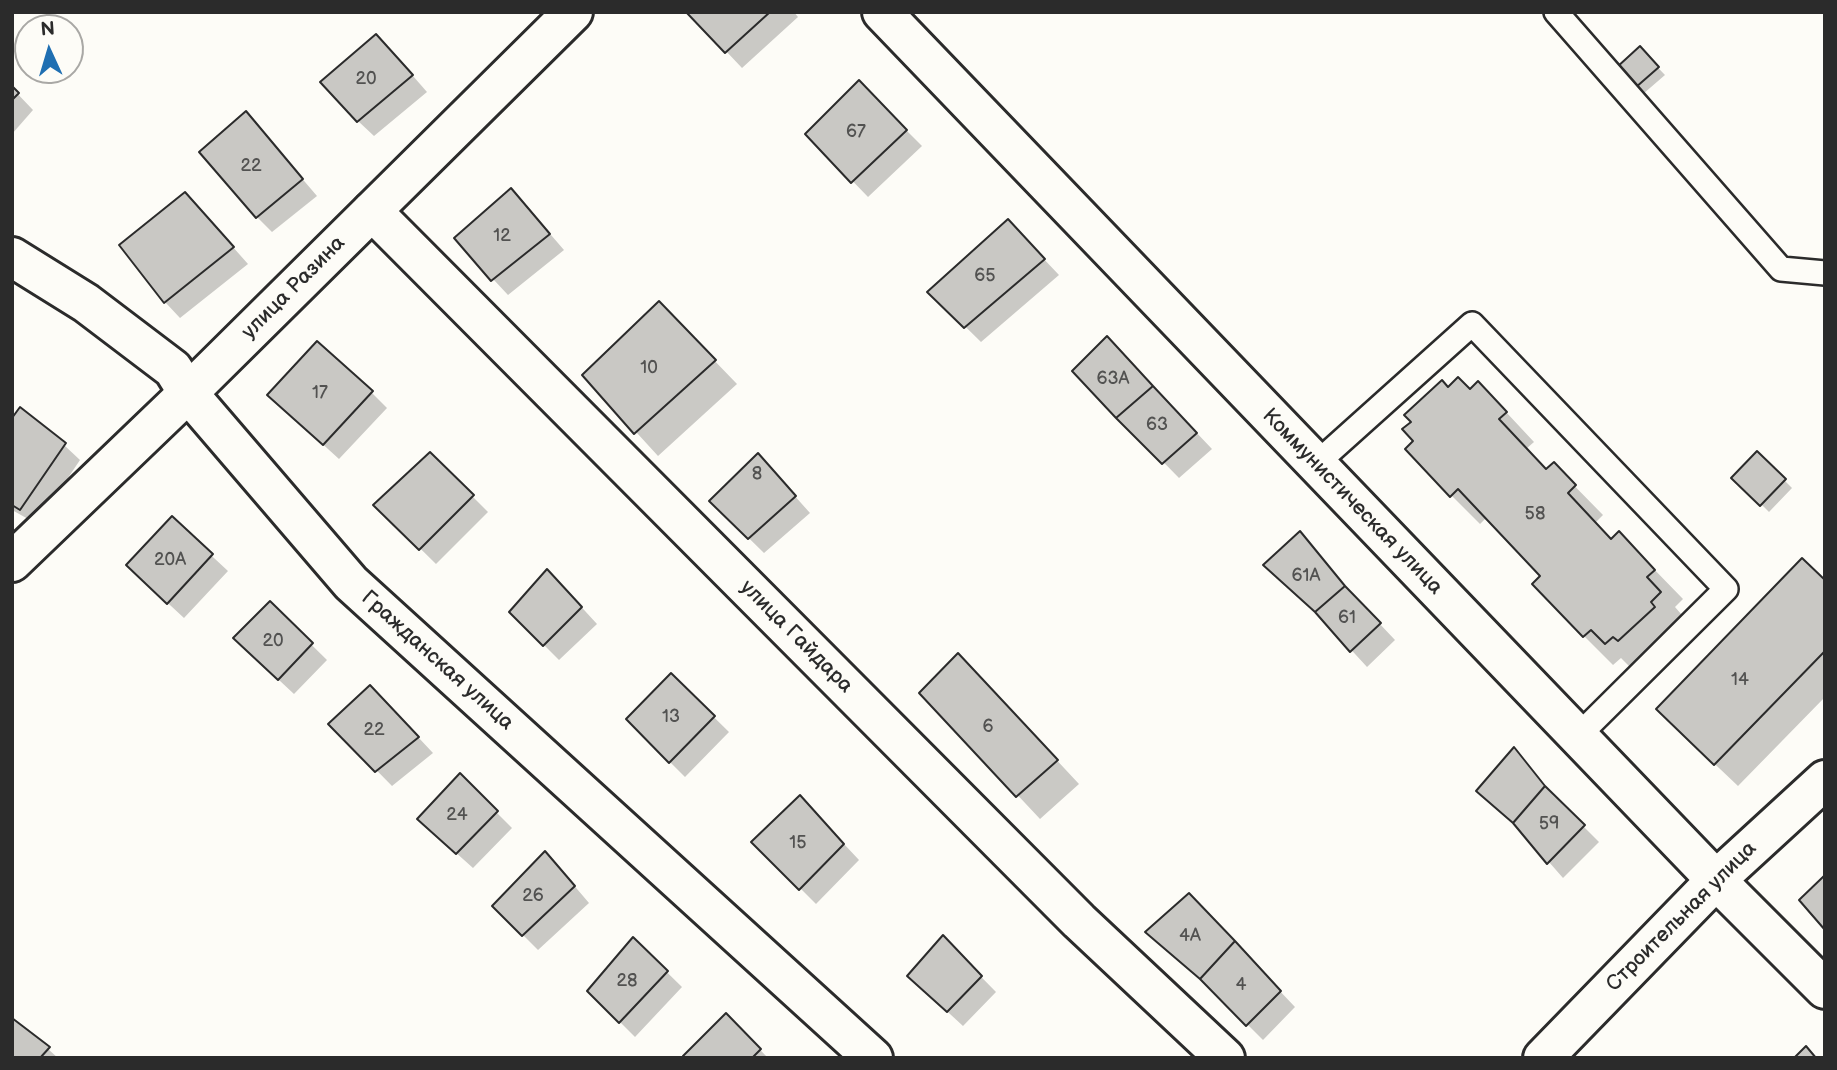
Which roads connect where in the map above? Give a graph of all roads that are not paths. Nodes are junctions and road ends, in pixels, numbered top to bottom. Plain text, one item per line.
1 (573, 12) edge
2 (882, 12) edge
3 (1556, 12) edge
4 (372, 211) junction
5 (12, 257) edge
6 (1825, 273) edge
7 (188, 393) junction
8 (1317, 464) junction
9 (12, 562) edge
10 (1578, 736) junction
11 (1825, 780) edge
12 (1716, 880) junction
13 (1825, 989) edge
14 (873, 1058) edge
15 (1225, 1058) edge
16 (1543, 1058) edge

1 - 4 street, улица Разина
2 - 8 street, Коммунистическая улица
3 - 6 lane
4 - 7 street, улица Разина
4 - 15 street, улица Гайдара
5 - 7 street, Гражданская улица
7 - 9 street, улица Разина
7 - 14 street, Гражданская улица
8 - 10 street, Коммунистическая улица
8 - 10 lane
10 - 12 street, Коммунистическая улица
11 - 12 street, Строительная улица
12 - 13 street, Коммунистическая улица
12 - 16 street, Строительная улица

